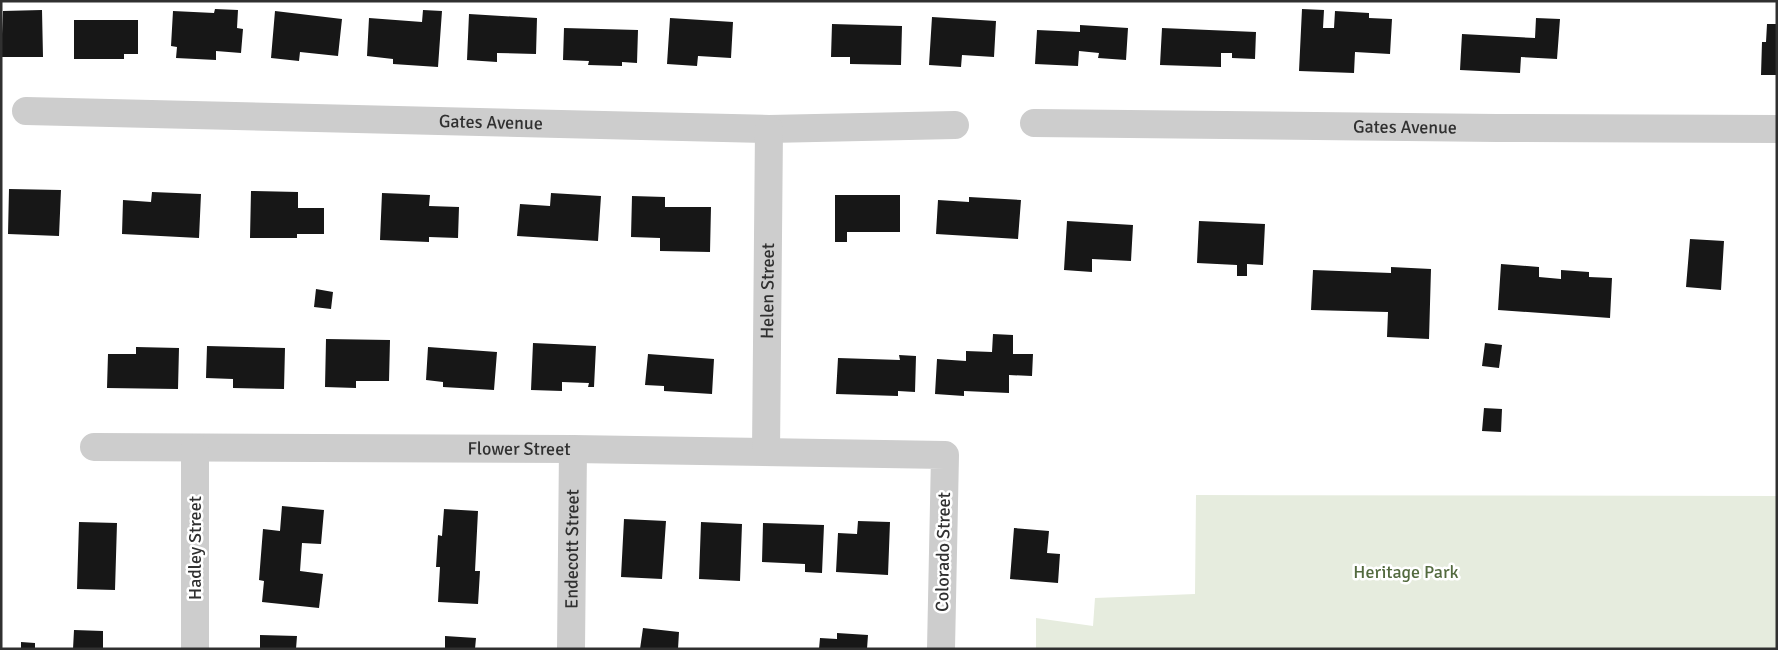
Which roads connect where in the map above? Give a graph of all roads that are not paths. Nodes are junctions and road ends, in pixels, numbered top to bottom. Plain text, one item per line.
1 (26, 111) dead end
2 (1034, 123) dead end
3 (955, 125) dead end
4 (769, 128) junction
5 (1777, 129) edge
6 (94, 447) dead end
7 (195, 448) junction
8 (573, 449) junction
9 (766, 452) junction
10 (945, 455) joint
11 (195, 649) edge
12 (572, 649) edge
13 (941, 649) edge

1 - 4 street, Gates Avenue
2 - 5 street, Gates Avenue
3 - 4 street, Gates Avenue
4 - 9 street, Helen Street
6 - 7 street, Flower Street
7 - 8 street, Flower Street
7 - 11 street, Hadley Street
8 - 9 street, Flower Street
8 - 12 street, Endecott Street
9 - 10 street, Flower Street
10 - 13 street, Colorado Street

